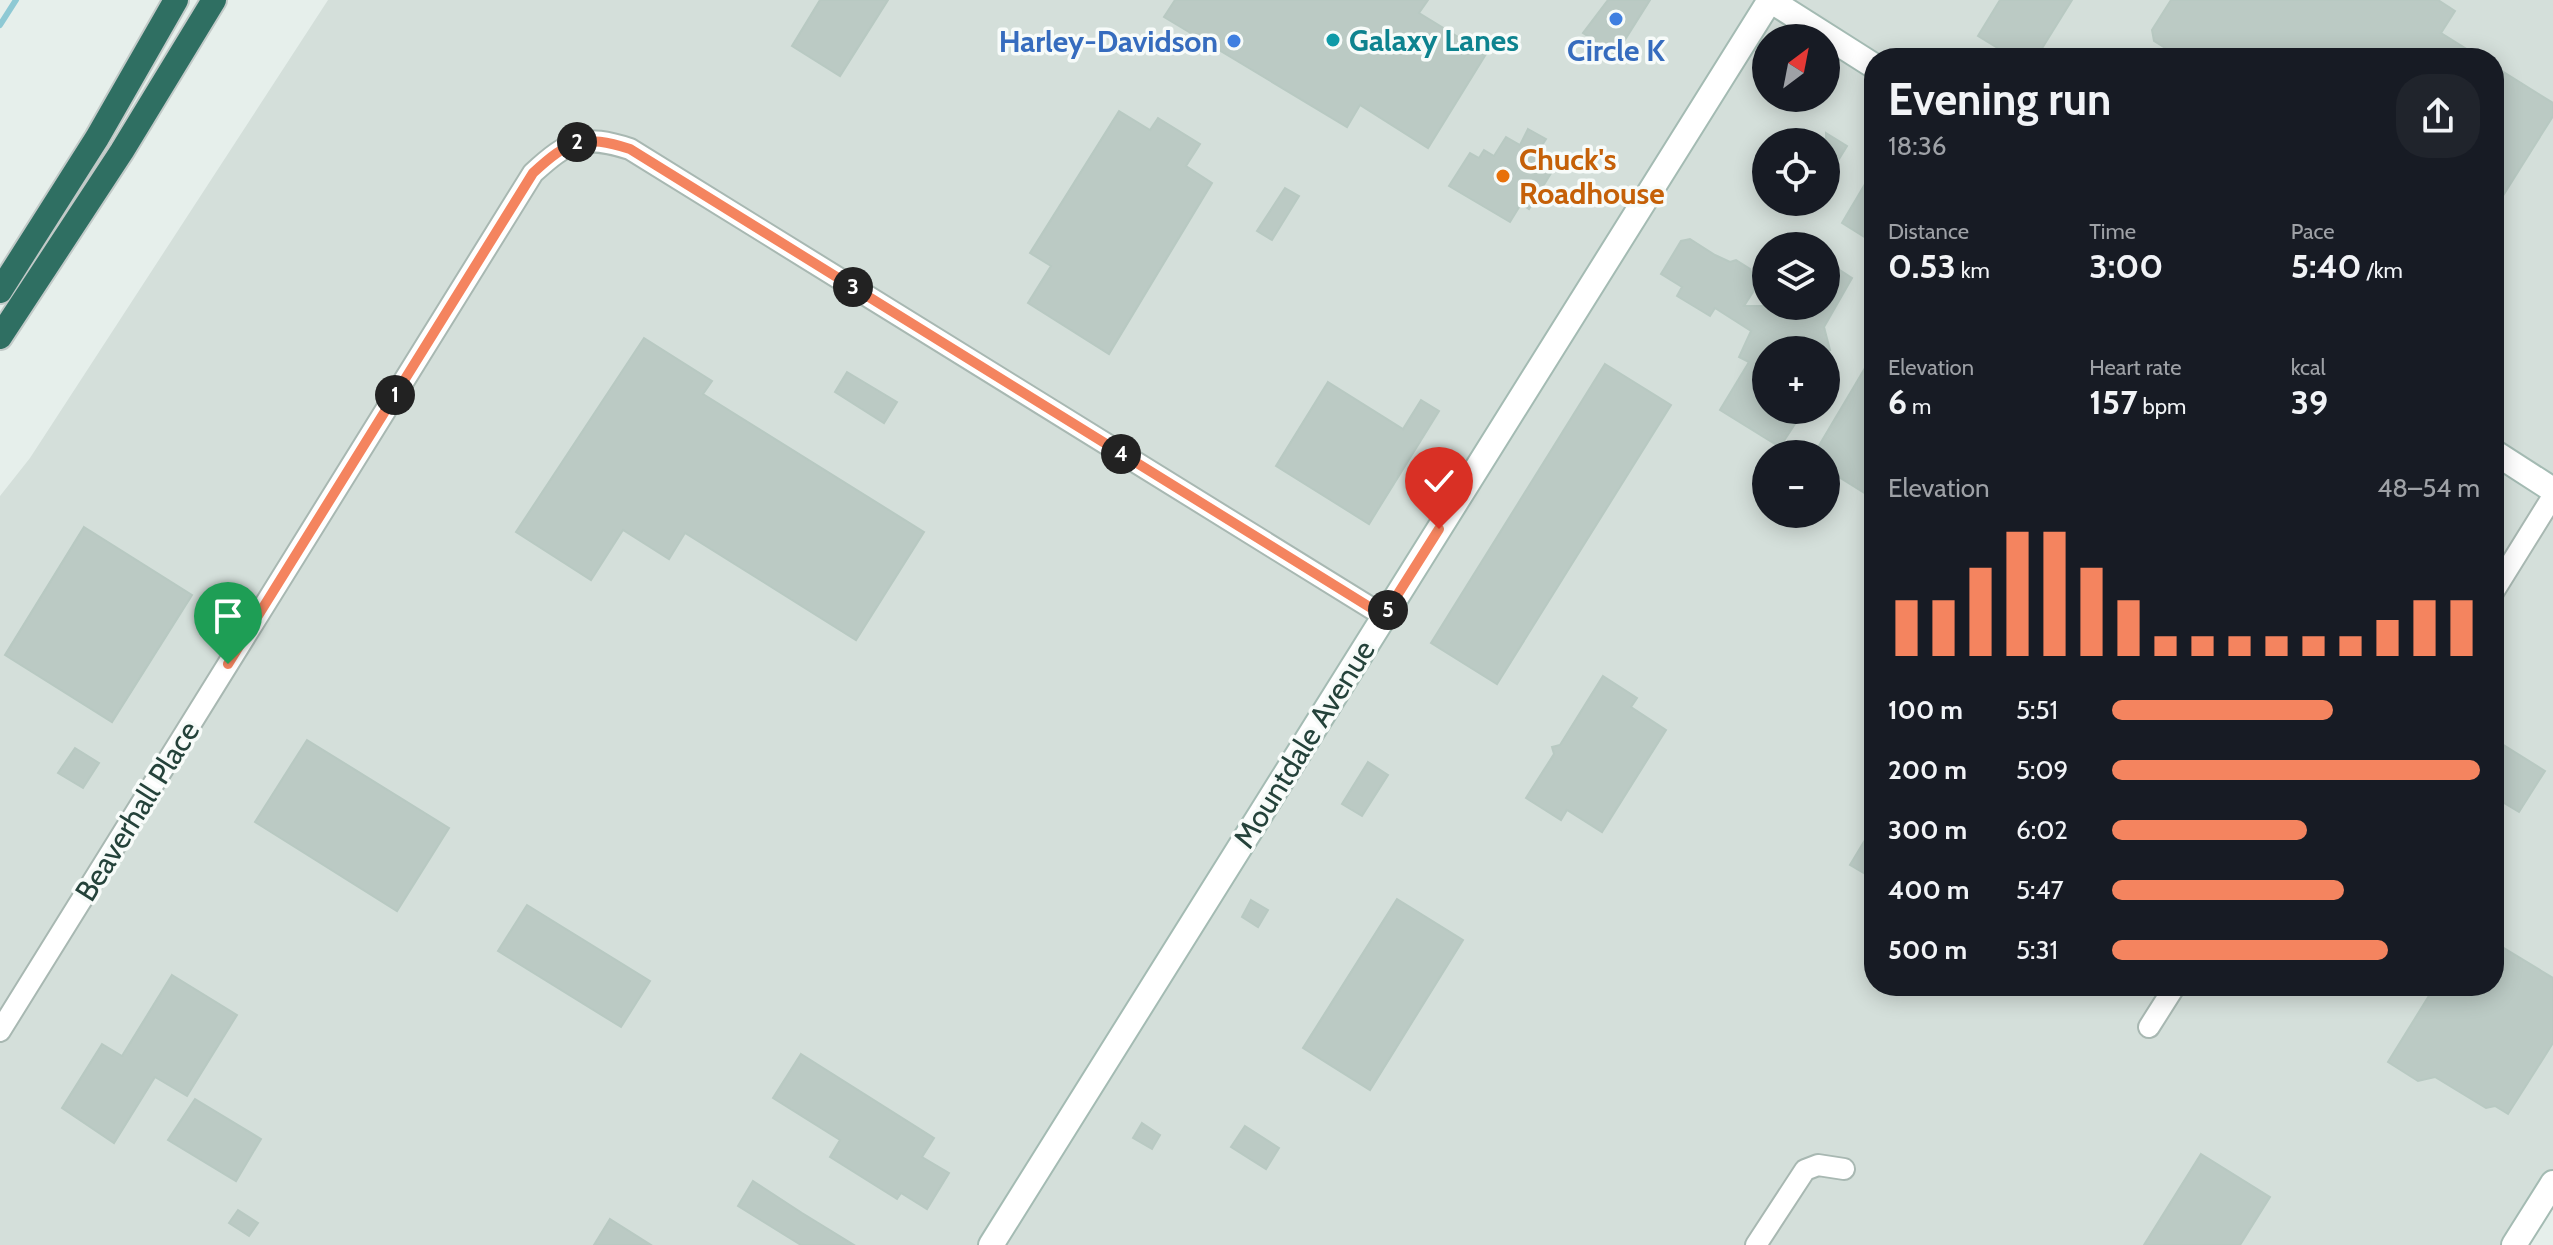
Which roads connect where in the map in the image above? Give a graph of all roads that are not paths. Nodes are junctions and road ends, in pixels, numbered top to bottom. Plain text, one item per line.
1 (176, 0) edge
2 (214, 0) edge
3 (1770, 0) edge
4 (1864, 60) edge
5 (0, 291) edge
6 (0, 337) edge
7 (2504, 458) edge
8 (2553, 490) edge
9 (2553, 496) edge
10 (2504, 575) edge
11 (1384, 616) junction
12 (2169, 996) edge
13 (2149, 1027) dead end
14 (0, 1031) edge
15 (1844, 1169) dead end
16 (2553, 1183) edge
17 (991, 1245) edge
18 (1756, 1245) edge
19 (2514, 1245) edge

1 - 5 highway
2 - 6 highway
3 - 4 street
3 - 11 street, Mountdale Avenue
7 - 8 street
9 - 10 street
11 - 14 street, Beaverhall Place
11 - 17 street, Mountdale Avenue
12 - 13 street
15 - 18 street
16 - 19 street

